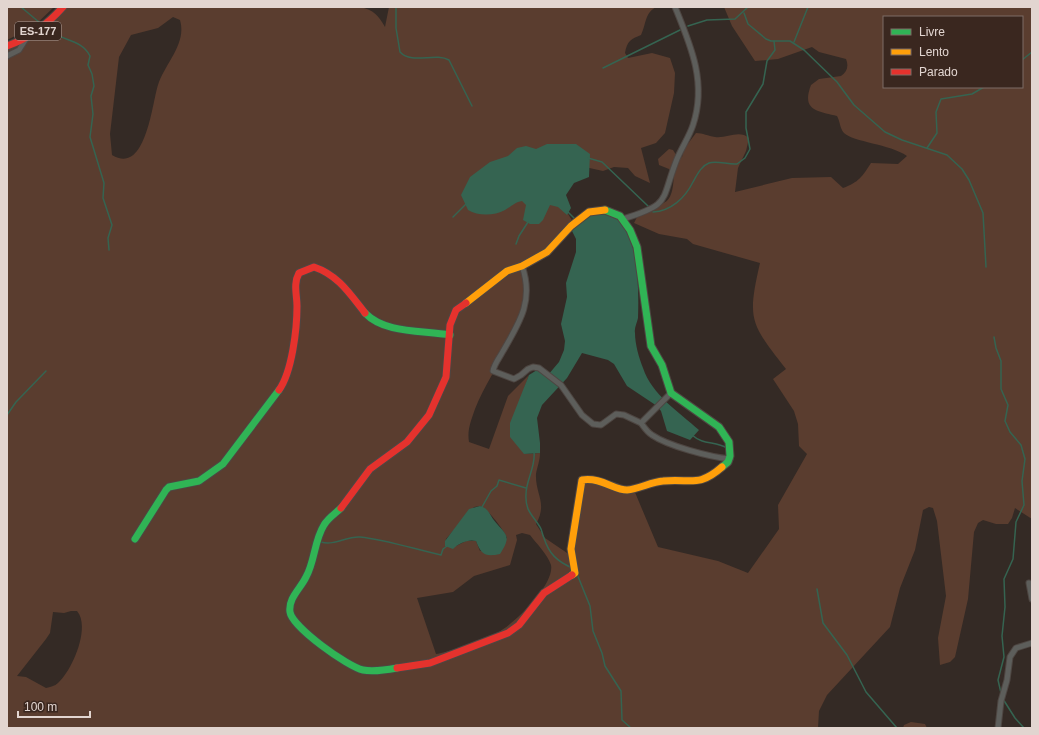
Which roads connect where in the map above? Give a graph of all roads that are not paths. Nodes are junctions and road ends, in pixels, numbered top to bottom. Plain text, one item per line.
1 (63, 7) edge
2 (675, 7) edge
3 (27, 38) junction
4 (7, 46) edge
5 (7, 56) edge
6 (623, 218) junction
7 (522, 266) junction
8 (450, 335) junction
9 (671, 393) junction
10 (641, 423) junction
11 (730, 459) junction
12 (135, 540) dead end
13 (1029, 583) dead end
14 (1032, 599) edge
15 (1032, 643) edge
16 (998, 728) edge

1 - 3 street, ES-177
2 - 6 street
3 - 4 street, ES-177
3 - 5 street
6 - 7 street
6 - 9 street
7 - 8 street
7 - 10 street
8 - 11 street
8 - 12 street
9 - 10 street
9 - 11 street
10 - 11 street
13 - 14 street
15 - 16 street

